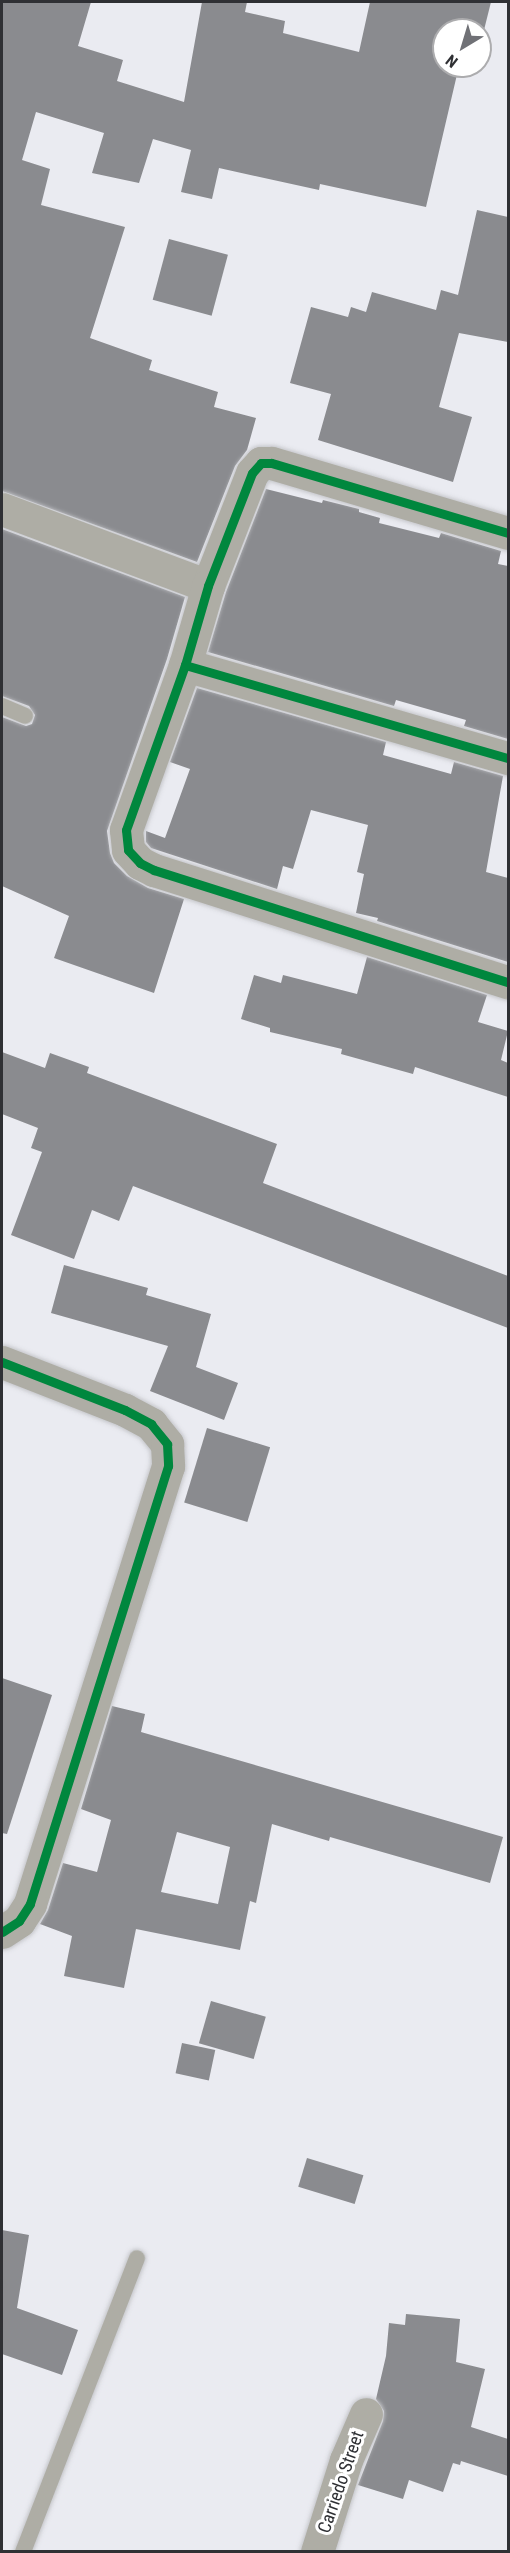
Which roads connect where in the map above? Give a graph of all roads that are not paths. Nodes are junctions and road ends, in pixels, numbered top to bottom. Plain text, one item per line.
1 (2, 509) edge
2 (508, 533) edge
3 (208, 586) junction
4 (185, 665) junction
5 (2, 706) edge
6 (25, 716) dead end
7 (508, 758) edge
8 (508, 982) edge
9 (2, 1362) edge
10 (2, 1932) edge
11 (137, 2258) dead end
12 (366, 2414) dead end
13 (23, 2552) edge
14 (317, 2552) edge

1 - 3 street
2 - 3 street
3 - 4 street
4 - 7 street
4 - 8 street
5 - 6 lane
9 - 10 street
11 - 13 lane
12 - 14 street, Carriedo Street

